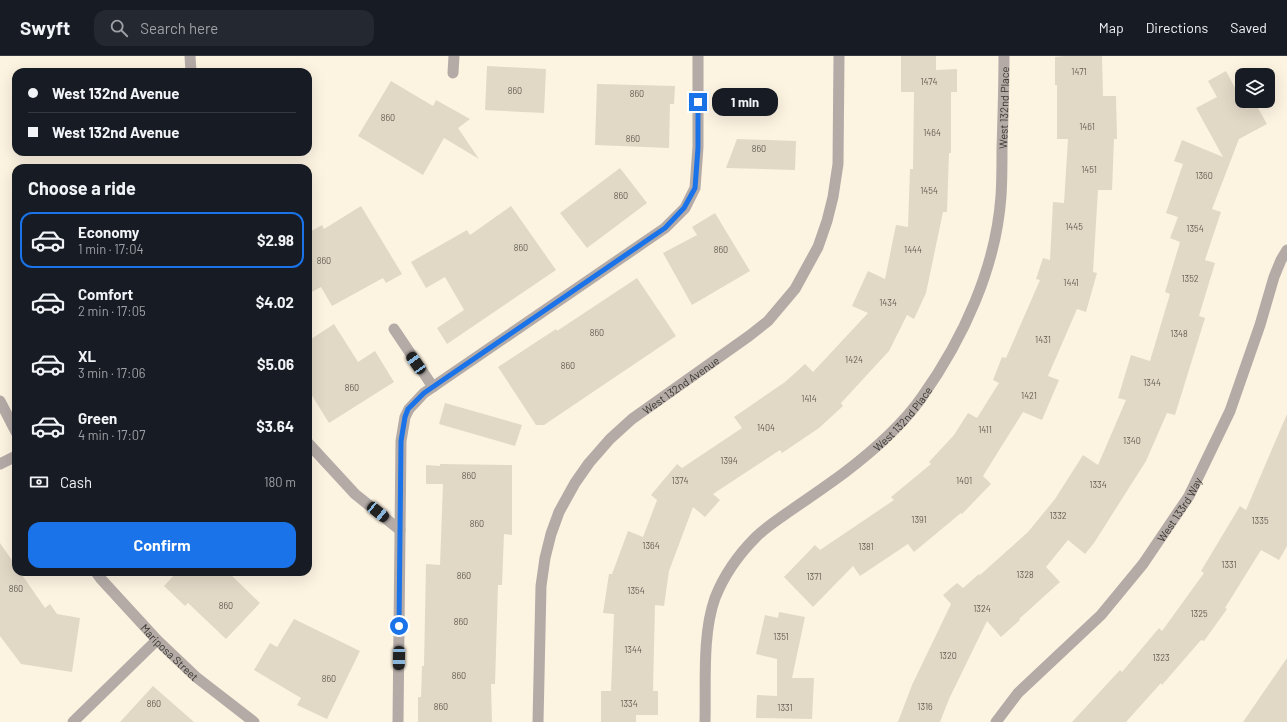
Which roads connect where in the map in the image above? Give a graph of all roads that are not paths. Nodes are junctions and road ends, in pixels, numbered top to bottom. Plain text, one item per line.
1 (190, 56) edge
2 (454, 56) edge
3 (698, 56) edge
4 (839, 56) edge
5 (1004, 56) edge
6 (192, 68) edge
7 (453, 73) dead end
8 (1287, 250) edge
9 (394, 329) dead end
10 (433, 387) junction
11 (0, 401) edge
12 (12, 424) edge
13 (312, 448) edge
14 (12, 458) edge
15 (0, 464) edge
16 (400, 530) junction
17 (99, 576) edge
18 (157, 640) junction
19 (73, 722) edge
20 (254, 722) edge
21 (398, 722) edge
22 (538, 722) edge
23 (705, 722) edge
24 (996, 722) edge

1 - 6 street
2 - 7 street
3 - 10 street
4 - 22 street, West 132nd Avenue
5 - 23 street, West 132nd Place
8 - 24 street, West 133rd Way
9 - 10 street
10 - 16 street
11 - 12 street
13 - 16 street
14 - 15 street
16 - 21 street
17 - 18 street, Mariposa Street
18 - 19 street
18 - 20 street, Mariposa Street

